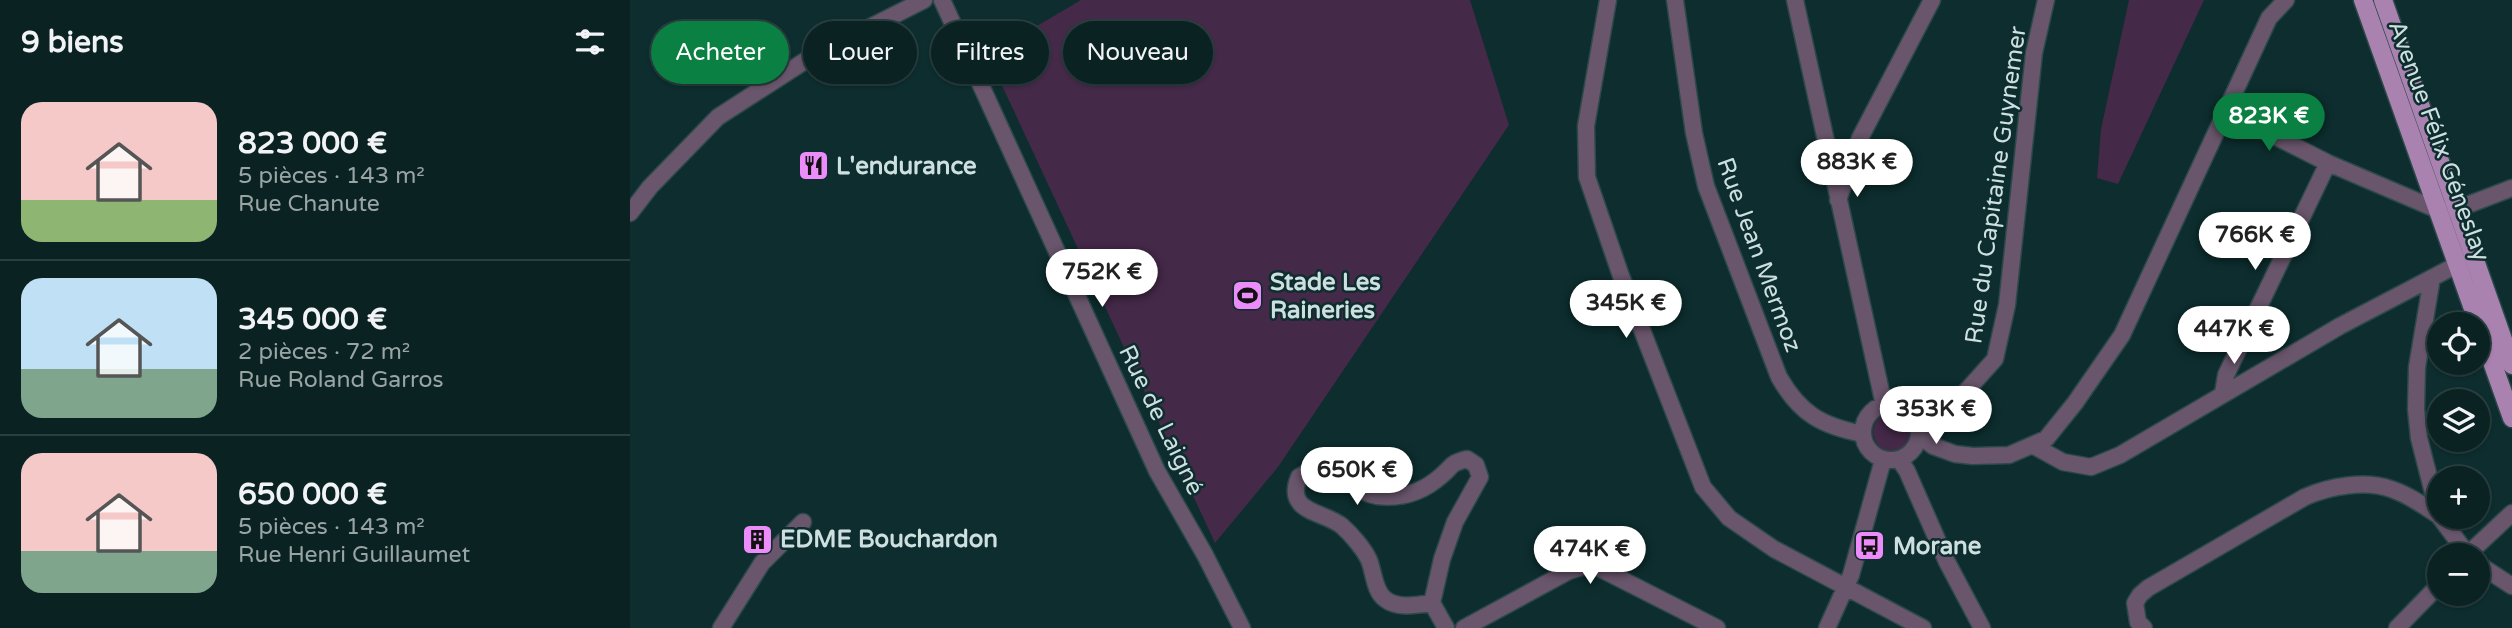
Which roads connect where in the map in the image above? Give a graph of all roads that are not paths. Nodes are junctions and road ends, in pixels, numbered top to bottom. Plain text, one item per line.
1 (924, 0) edge
2 (942, 0) edge
3 (1608, 0) edge
4 (1675, 0) edge
5 (1795, 0) edge
6 (1932, 0) edge
7 (2046, 0) edge
8 (2286, 0) edge
9 (2363, 0) edge
10 (2383, 0) edge
11 (2225, 111) junction
12 (2328, 163) junction
13 (2512, 188) edge
14 (1838, 200) junction
15 (2457, 209) junction
16 (2438, 210) junction
17 (630, 213) edge
18 (2465, 261) junction
19 (2432, 278) junction
20 (2512, 365) edge
21 (2223, 393) junction
22 (1884, 405) junction
23 (1914, 415) junction
24 (2512, 418) edge
25 (1863, 434) junction
26 (1919, 435) junction
27 (2034, 446) junction
28 (1891, 459) junction
29 (2427, 468) edge
30 (2427, 508) edge
31 (2512, 513) edge
32 (803, 522) dead end
33 (2481, 543) edge
34 (2490, 572) edge
35 (2512, 586) edge
36 (1846, 589) junction
37 (2427, 597) edge
38 (1432, 603) junction
39 (721, 628) edge
40 (1242, 628) edge
41 (1446, 628) edge
42 (1464, 628) edge
43 (1717, 628) edge
44 (1827, 628) edge
45 (1923, 628) edge
46 (1982, 628) edge
47 (2144, 628) edge
48 (2397, 628) edge

1 - 17 street
2 - 40 street, Rue de Laigné
3 - 36 street
4 - 25 street, Rue Jean Mermoz
5 - 14 street
6 - 14 street
7 - 23 street, Rue du Capitaine Guynemer
8 - 11 street
9 - 16 main road, Avenue Félix Géneslay
10 - 15 main road, Avenue Félix Géneslay
11 - 12 street
11 - 27 street
12 - 16 street
12 - 21 street
13 - 15 street
14 - 22 street
15 - 16 street
15 - 18 main road, Avenue Félix Géneslay
16 - 18 main road, Avenue Félix Géneslay
18 - 19 street
18 - 20 main road, Avenue Félix Géneslay
18 - 24 main road, Avenue Félix Géneslay
19 - 21 street
19 - 29 street
21 - 27 street
22 - 23 street
22 - 25 street
23 - 26 street
25 - 28 street
26 - 27 street
26 - 28 street
28 - 36 street
28 - 46 street
30 - 47 street
31 - 33 street
32 - 39 street
34 - 35 street
36 - 44 street
36 - 45 street
37 - 48 street
38 - 38 street
38 - 41 street
42 - 43 street

